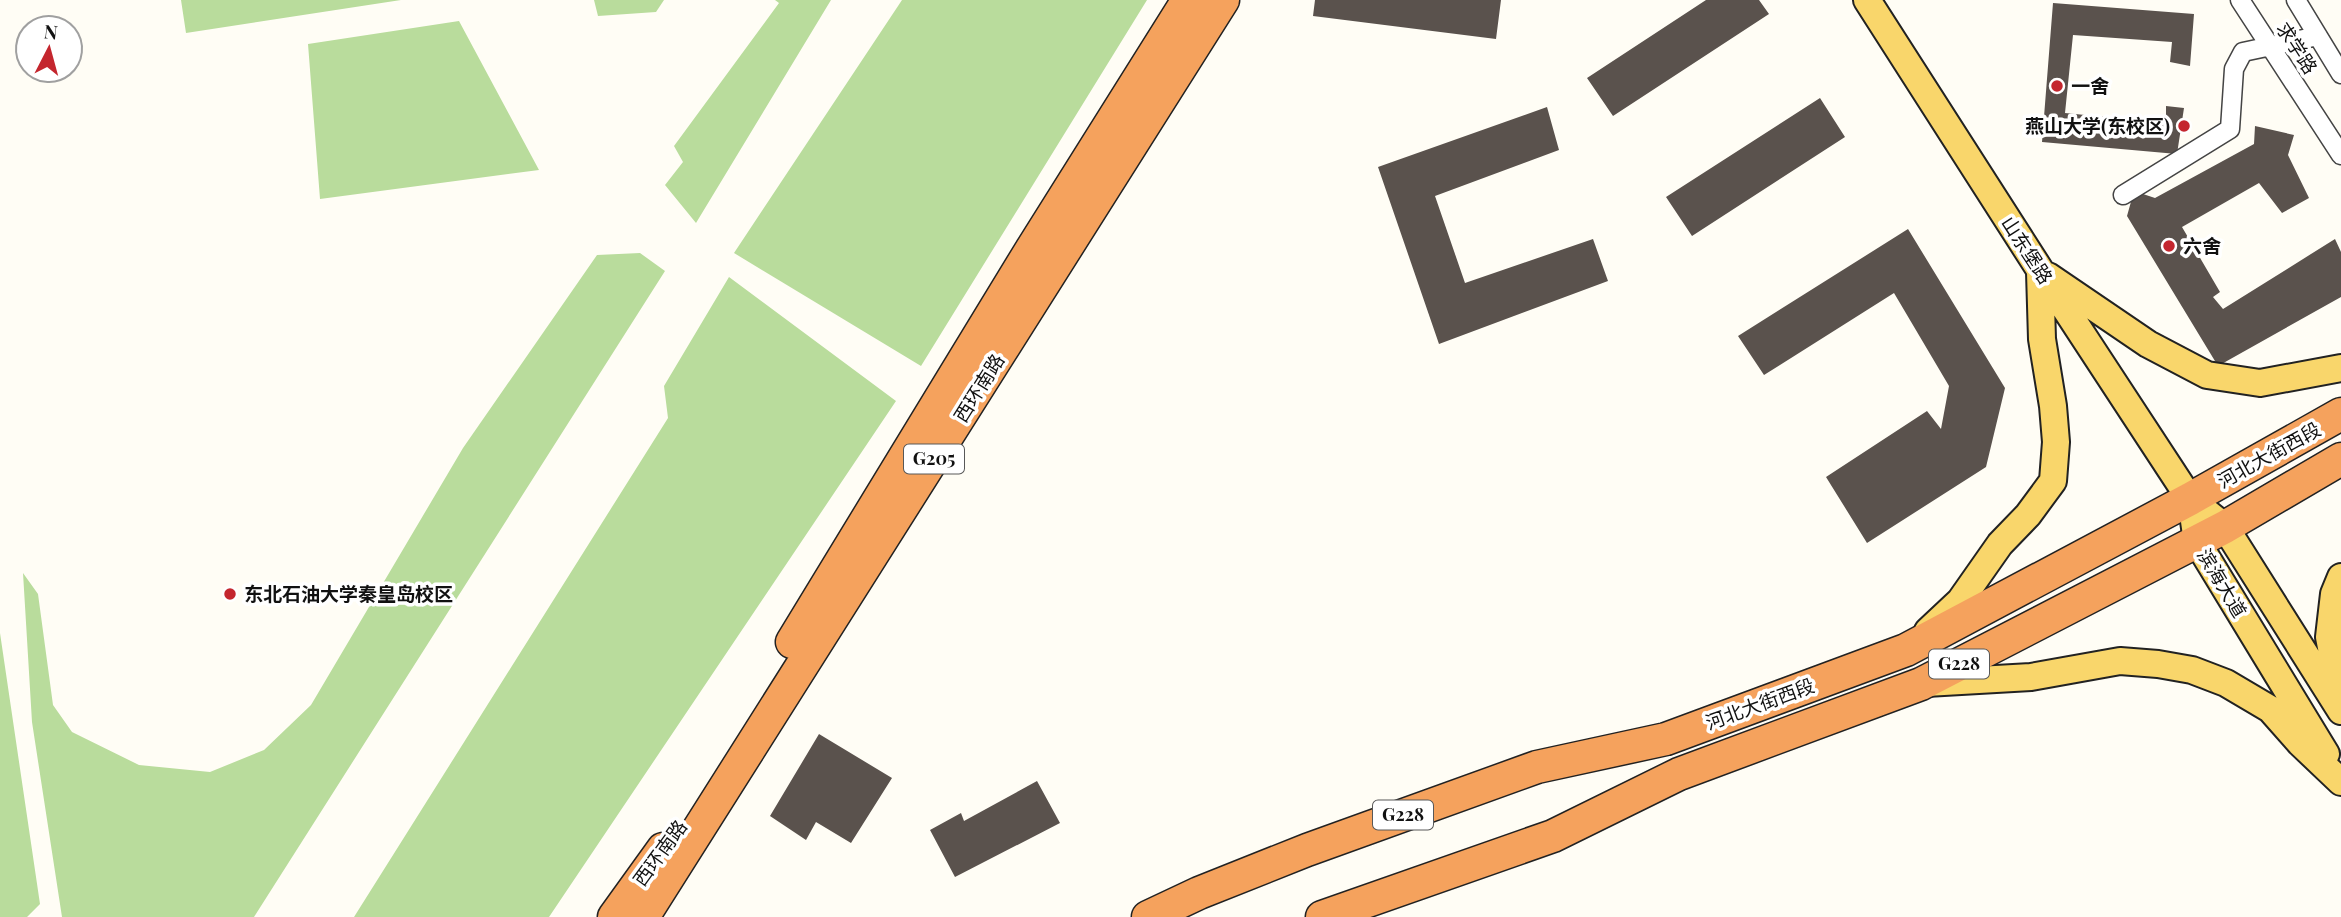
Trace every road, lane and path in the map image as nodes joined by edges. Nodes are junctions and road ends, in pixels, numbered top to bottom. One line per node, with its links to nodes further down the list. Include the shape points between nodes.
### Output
1 (1188, 0): 24 (highway, 西环南路 / G205, via 687,816)
2 (1223, 0): 25 (highway, 西环南路 / G205)
3 (1867, 0): 11 (main road, 山东堡路)
4 (2240, 0): 7 (street, 求学路)
5 (2296, 0): 6 (street)
6 (2318, 36): 7 (street); 8 (street)
7 (2270, 46): 9 (street, 求学路); 10 (street, via 2243,52 2234,69 2230,128)
8 (2341, 74)
9 (2341, 155)
10 (2123, 195)
11 (2039, 270): 12 (main road, via 2148,344 2207,375 2260,383); 15 (main road, 山东堡路); 19 (main road, via 2042,339 2056,442 2053,481 2000,544 1961,601)
12 (2341, 368)
13 (2341, 414): 15 (highway, 河北大街西段 / G228)
14 (2341, 460): 16 (highway, 河北大街西段 / G228)
15 (2190, 499): 16 (main road, 滨海大道); 17 (main road, 滨海大道); 19 (highway, 河北大街西段 / G228)
16 (2225, 527): 17 (highway, 河北大街西段 / G228); 22 (main road, 滨海大道)
17 (2197, 542): 20 (highway, 河北大街西段 / G228); 23 (main road, 滨海大道)
18 (2341, 577): 21 (main road, via 2334,594 2329,637)
19 (1906, 650): 26 (highway, 河北大街西段 / G228, via 1666,739 1537,767 1307,850)
20 (1921, 684): 23 (main road, via 2031,677 2120,661 2192,670 2226,682 2270,709); 27 (highway, 河北大街西段 / G228, via 1679,774 1553,836)
21 (2341, 699)
22 (2341, 711)
23 (2341, 781)
24 (614, 917)
25 (643, 917)
26 (1148, 917)
27 (1322, 917)

